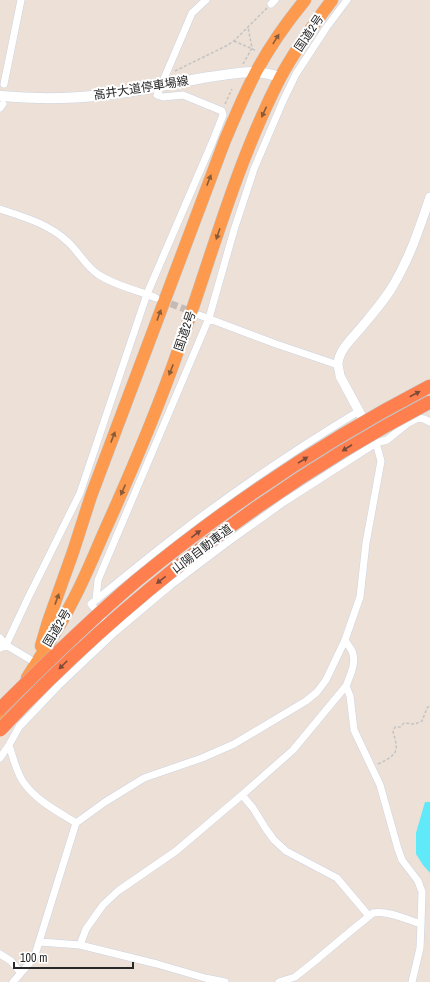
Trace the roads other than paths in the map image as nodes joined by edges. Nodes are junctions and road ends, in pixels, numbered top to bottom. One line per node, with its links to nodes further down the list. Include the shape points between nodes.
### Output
1 (21, 0): 8 (street)
2 (206, 0): 9 (street, via 192,13)
3 (305, 0): 6 (highway, 国道2号, one-way to 3)
4 (332, 0): 7 (highway, 国道2号, via 301,43)
5 (347, 0): 16 (street, via 296,74 277,115 254,168)
6 (256, 72): 7 (main road, 高井大道停車場線); 9 (main road, 高井大道停車場線, via 228,74); 28 (highway, 国道2号, one-way to 6, via 96,482 222,147)
7 (281, 77): 28 (highway, 国道2号, one-way to 28, via 246,154 149,429 90,565 71,604)
8 (4, 84)
9 (161, 86): 10 (main road, 高井大道停車場線, via 103,95 25,98); 13 (street, via 157,95 183,95 222,111 223,115)
10 (1, 103)
11 (430, 197): 17 (street, via 405,264 393,286 344,347)
12 (0, 209): 13 (street, via 58,232 98,275 113,283)
13 (147, 294): 14 (street); 27 (street, via 80,493)
14 (156, 298)
15 (198, 315): 16 (street)
16 (209, 318): 17 (street); 23 (street, via 98,580)
17 (338, 365): 20 (street, via 340,376)
18 (430, 386): 31 (highway, 山陽自動車道, one-way to 18, bridge, via 92,620 204,528 274,478 393,405)
19 (430, 402): 33 (highway, 山陽自動車道, one-way to 33, bridge, via 348,448 283,489 213,539 103,629)
20 (359, 411): 22 (street); 23 (street, via 254,478 181,531)
21 (430, 422): 22 (street, via 418,418 387,440)
22 (376, 443): 24 (street, via 284,502 228,542); 26 (street, via 381,461 366,544 362,588)
23 (96, 600): 24 (street, via 91,604)
24 (115, 632): 29 (street)
25 (0, 638): 27 (street)
26 (345, 640): 30 (street, via 353,653 354,663); 37 (street, via 326,680 306,701 234,744 144,778)
27 (3, 647): 28 (street)
28 (36, 663): 29 (street); 32 (highway, 国道2号)
29 (58, 686): 34 (street, via 20,727)
30 (346, 686): 36 (street, via 293,750); 39 (street, via 350,696 354,730 380,785 402,860 418,881 422,892)
31 (0, 709)
32 (0, 722)
33 (0, 730)
34 (9, 745): 35 (street); 37 (street, via 23,782 43,802)
35 (0, 758)
36 (242, 795): 38 (street, via 274,840 286,851 337,878); 41 (street, via 176,851 118,891 103,905 86,929)
37 (76, 822): 40 (street)
38 (369, 916): 39 (street, via 377,912 391,914); 46 (street, via 295,977)
39 (421, 924): 47 (street, via 420,948)
40 (40, 942): 41 (street); 43 (street, via 34,958)
41 (80, 945): 45 (street)
42 (0, 954): 43 (street, via 11,961)
43 (21, 973): 44 (street)
44 (13, 982)
45 (225, 982)
46 (279, 982)
47 (412, 982)

